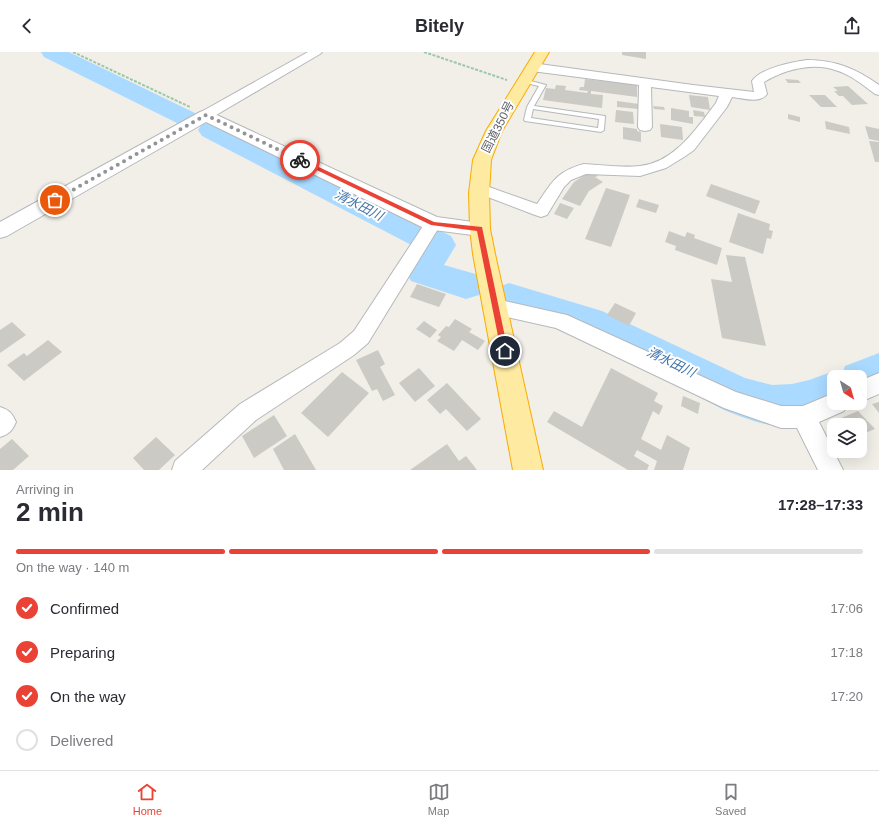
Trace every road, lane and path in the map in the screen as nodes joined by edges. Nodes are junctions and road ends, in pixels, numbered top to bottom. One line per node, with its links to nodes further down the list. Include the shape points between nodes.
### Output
1 (73, 52): 9 (path)
2 (316, 52): 9 (street)
3 (424, 52): 4 (path)
4 (530, 71): 5 (street); 8 (lane, via 542,85); 11 (highway, 国道350号, via 494,131 482,160)
5 (645, 83): 7 (street); 10 (street)
6 (879, 91): 7 (street, via 839,67 807,64 790,67 764,77 758,81 761,94 759,96)
7 (726, 94): 11 (street, via 722,104 689,147 661,165 640,171 584,168 566,176 541,211 488,192)
8 (530, 106): 8 (lane, via 527,120 601,130 603,117)
9 (206, 115): 13 (street); 14 (street)
10 (645, 127)
11 (479, 193): 12 (highway, 国道350号)
12 (480, 229): 14 (street); 15 (highway, 国道350号)
13 (0, 231)
14 (427, 233): 22 (street, via 362,337 248,412)
15 (496, 307): 19 (street, via 560,321 732,400 781,417); 23 (highway, 国道350号)
16 (879, 383): 17 (street)
17 (867, 389)
18 (827, 407): 19 (street)
19 (804, 417): 24 (street)
20 (0, 418): 21 (street, via 4,422)
21 (0, 426)
22 (184, 470)
23 (528, 470)
24 (831, 470)

